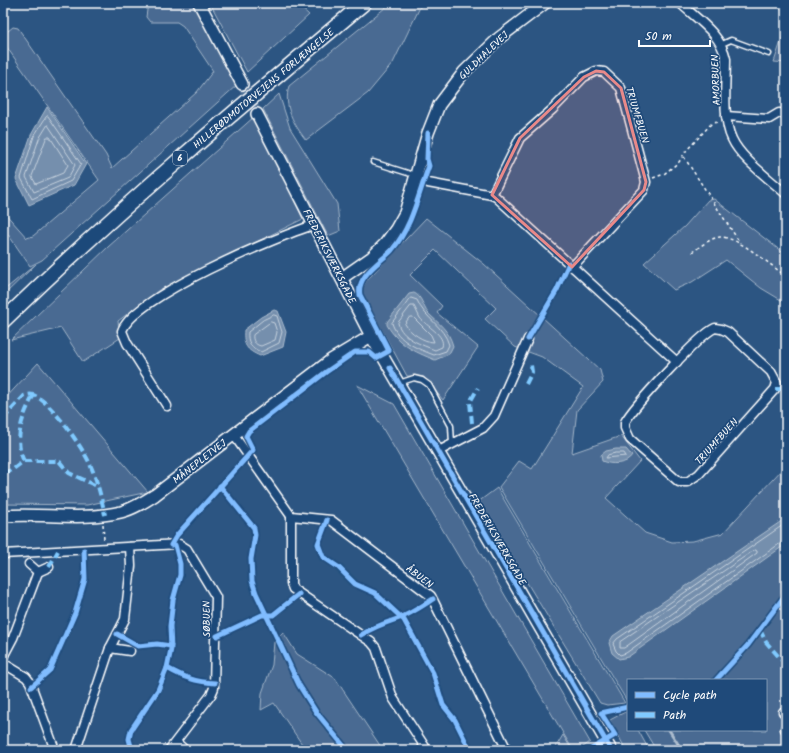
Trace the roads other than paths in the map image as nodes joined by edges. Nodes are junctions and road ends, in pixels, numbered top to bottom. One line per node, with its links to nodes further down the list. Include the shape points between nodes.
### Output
1 (199, 3): 7 (street)
2 (364, 3): 18 (highway, HILLERØDMOTORVEJENS FORLÆNGELSE / 6, via 123,208)
3 (545, 3): 12 (street, GULDHALEVEJ, via 499,38 464,72 439,105 428,133)
4 (680, 3): 5 (street, AMORBUEN)
5 (722, 44): 6 (lane, AMORBUEN, via 731,40); 10 (street, AMORBUEN, via 726,59)
6 (769, 54)
7 (242, 84)
8 (257, 114): 15 (street, FREDERIKSVÆRKSGADE)
9 (786, 114): 10 (street, AMORBUEN, via 769,118)
10 (727, 118): 13 (street, AMORBUEN, via 732,139 738,149)
11 (372, 162): 12 (lane)
12 (417, 176): 14 (street, via 428,182); 17 (street, GULDHALEVEJ, via 405,213 385,244 372,257)
13 (786, 194)
14 (492, 195): 16 (street); 16 (street, TRIUMFBUEN, via 520,138 554,109 584,77 596,71 604,72 621,88 645,180 644,190)
15 (314, 225): 17 (street, FREDERIKSVÆRKSGADE); 23 (street, via 253,248 165,292 128,320 122,331 126,343)
16 (572, 267): 21 (street)
17 (342, 278): 19 (street, FREDERIKSVÆRKSGADE)
18 (3, 321)
19 (371, 336): 22 (street, FREDERIKSVÆRKSGADE); 24 (street, MÅNEPLETVEJ, via 331,360)
20 (528, 339): 25 (street, via 494,416 483,428)
21 (677, 362): 21 (street, TRIUMFBUEN, via 709,331 721,329 728,332 771,372 777,383 772,394 699,474 683,482 671,477 630,439 625,428 628,417)
22 (398, 383): 25 (lane, via 414,378 429,385 451,426); 26 (street, FREDERIKSVÆRKSGADE)
23 (167, 406)
24 (233, 434): 27 (street, MÅNEPLETVEJ, via 155,495 123,511 105,515); 28 (street)
25 (452, 444): 26 (street)
26 (437, 452): 45 (street, FREDERIKSVÆRKSGADE)
27 (3, 516)
28 (290, 516): 43 (street, via 293,589 376,648 393,698); 44 (street, ÅBUEN, via 331,520 431,596)
29 (130, 547): 30 (street, SØBUEN); 34 (street, via 131,566 124,619); 38 (street, SØBUEN, via 179,544 184,546 216,596 214,688)
30 (3, 554)
31 (29, 564): 33 (street)
32 (49, 567): 33 (street)
33 (38, 572): 36 (street, via 13,638)
34 (110, 648): 35 (street); 40 (street)
35 (130, 651)
36 (3, 657)
37 (3, 663): 39 (street, via 30,682)
38 (176, 742): 41 (street, SØBUEN); 42 (street)
39 (55, 750)
40 (76, 750)
41 (169, 750)
42 (185, 750)
43 (427, 750)
44 (507, 750)
45 (610, 750)

